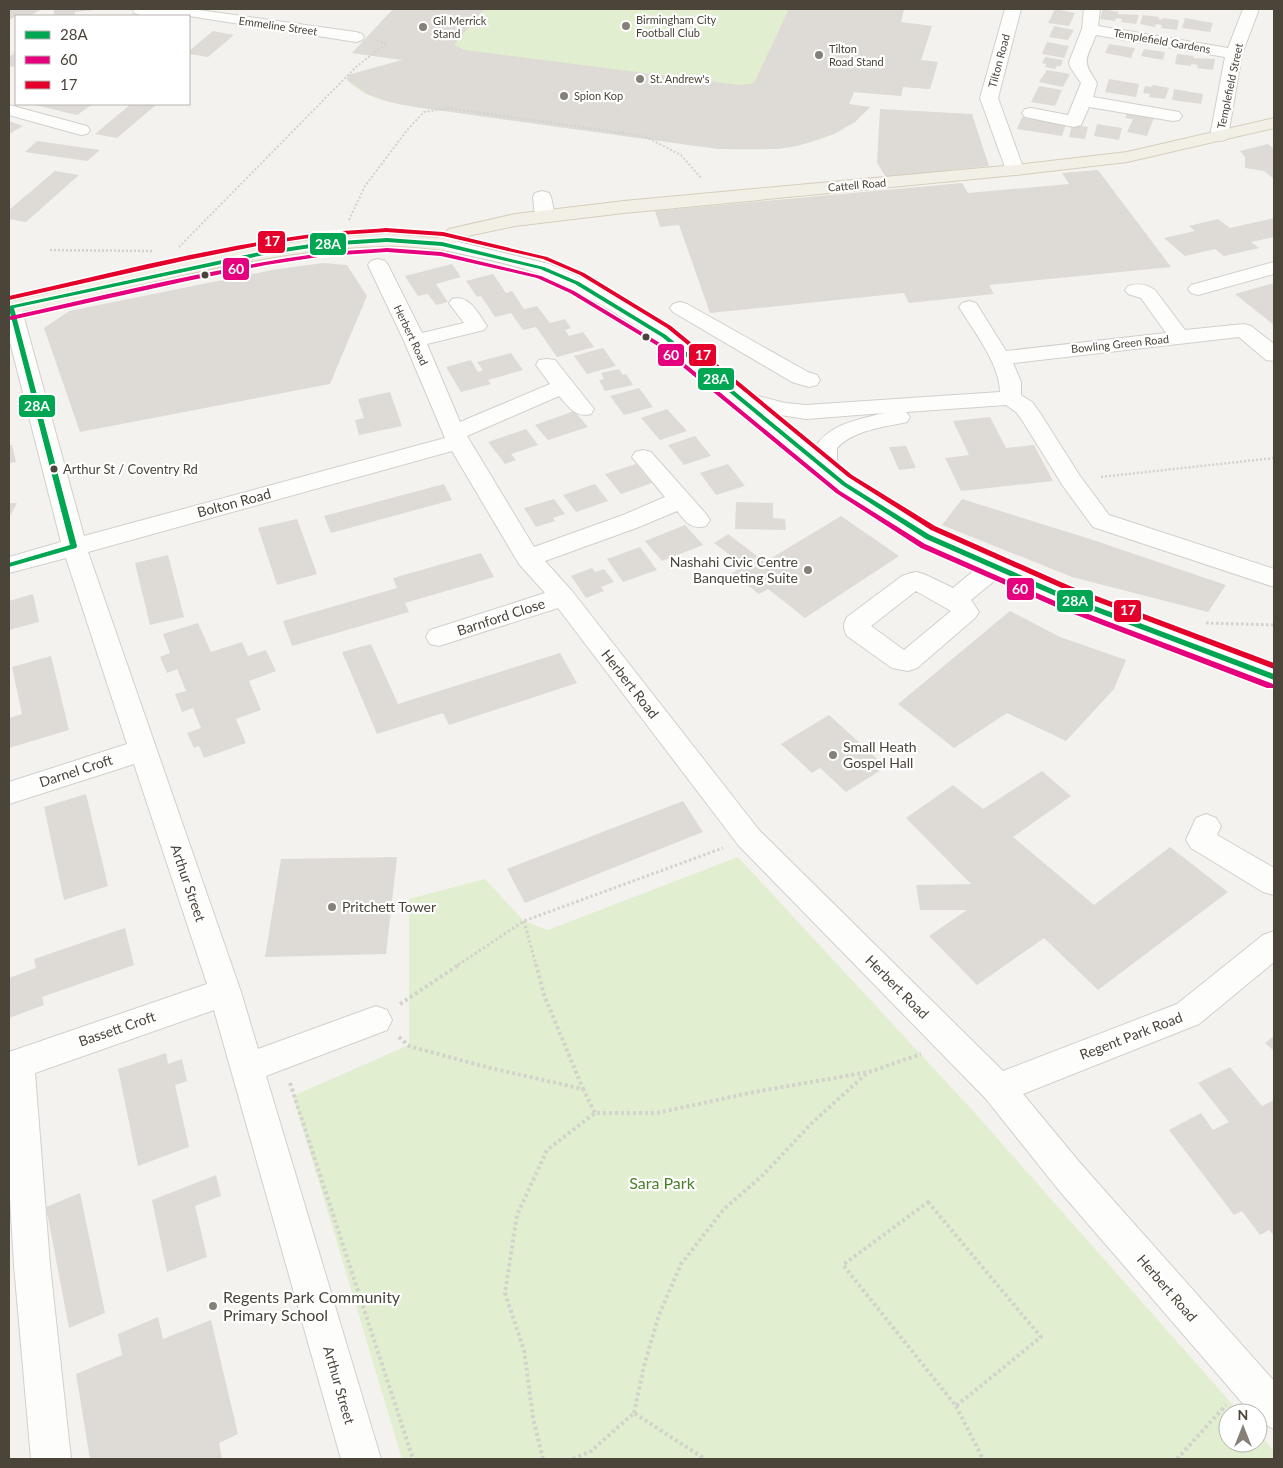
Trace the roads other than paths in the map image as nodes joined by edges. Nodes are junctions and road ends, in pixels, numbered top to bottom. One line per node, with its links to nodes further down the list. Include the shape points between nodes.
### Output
1 (1013, 9): 15 (street, Tilton Road, via 989,98)
2 (1092, 9): 5 (street)
3 (1251, 9): 7 (street, Templefield Street)
4 (139, 12): 6 (street, Emmeline Street, via 168,10)
5 (1090, 29): 7 (street, Templefield Gardens); 8 (street, via 1077,62 1089,82)
6 (356, 37)
7 (1234, 54): 14 (street, Templefield Street)
8 (1083, 101): 10 (street, via 1075,121); 11 (street)
9 (9, 110): 13 (street)
10 (1031, 113)
11 (1173, 116)
12 (1274, 122): 14 (main road, Cattell Road)
13 (81, 130)
14 (1219, 136): 15 (main road, Cattell Road, via 1127,157)
15 (1015, 170): 17 (main road, Cattell Road)
16 (542, 197): 17 (street)
17 (545, 216): 18 (main road, Cattell Road, via 472,228 456,233)
18 (442, 244): 24 (main road, via 387,240 324,244 185,269); 34 (street, via 542,268 577,283 664,336)
19 (378, 265): 28 (street, Herbert Road)
20 (1274, 268): 21 (street)
21 (1198, 289)
22 (1136, 290): 27 (street, via 1148,294)
23 (460, 304): 28 (street, via 477,326)
24 (10, 308): 43 (street, Arthur Street)
25 (680, 308): 32 (street)
26 (970, 308): 30 (street)
27 (1180, 338): 29 (street, Bowling Green Road, via 1244,330); 30 (street, Bowling Green Road)
28 (415, 341): 38 (street, Herbert Road)
29 (1274, 355)
30 (1000, 358): 35 (street, via 1010,377)
31 (547, 365): 33 (street)
32 (809, 380)
33 (562, 386): 37 (street); 38 (street)
34 (741, 398): 36 (street, via 806,412); 40 (street)
35 (1010, 398): 36 (street); 47 (street, via 1024,407 1101,521)
36 (980, 399): 40 (street, via 936,407 838,436 827,445)
37 (583, 408)
38 (457, 437): 43 (street, Bolton Road); 44 (street, Herbert Road)
39 (642, 457): 41 (street)
40 (826, 470): 46 (street, via 928,537)
41 (680, 500): 42 (street); 44 (street)
42 (698, 520)
43 (74, 546): 45 (street, Bolton Road); 52 (street, Arthur Street)
44 (528, 558): 48 (street, Herbert Road)
45 (9, 565)
46 (995, 567): 49 (street); 51 (street)
47 (1274, 578)
48 (563, 597): 50 (street, Barnford Close); 61 (street, Herbert Road, via 749,838)
49 (954, 600)
50 (439, 637)
51 (1274, 678)
52 (142, 750): 53 (street, Darnel Croft); 57 (street, Arthur Street)
53 (9, 793)
54 (1206, 826): 55 (street, via 1201,840)
55 (1274, 883)
56 (1274, 944): 61 (street, Regent Park Road, via 1188,1014)
57 (225, 992): 59 (street, Bassett Croft); 60 (street, Arthur Street)
58 (376, 1020): 60 (street)
59 (13, 1066): 63 (street)
60 (248, 1068): 64 (street, Arthur Street)
61 (998, 1088): 62 (street, Herbert Road, via 1069,1176)
62 (1274, 1410)
63 (51, 1459)
64 (361, 1459)

